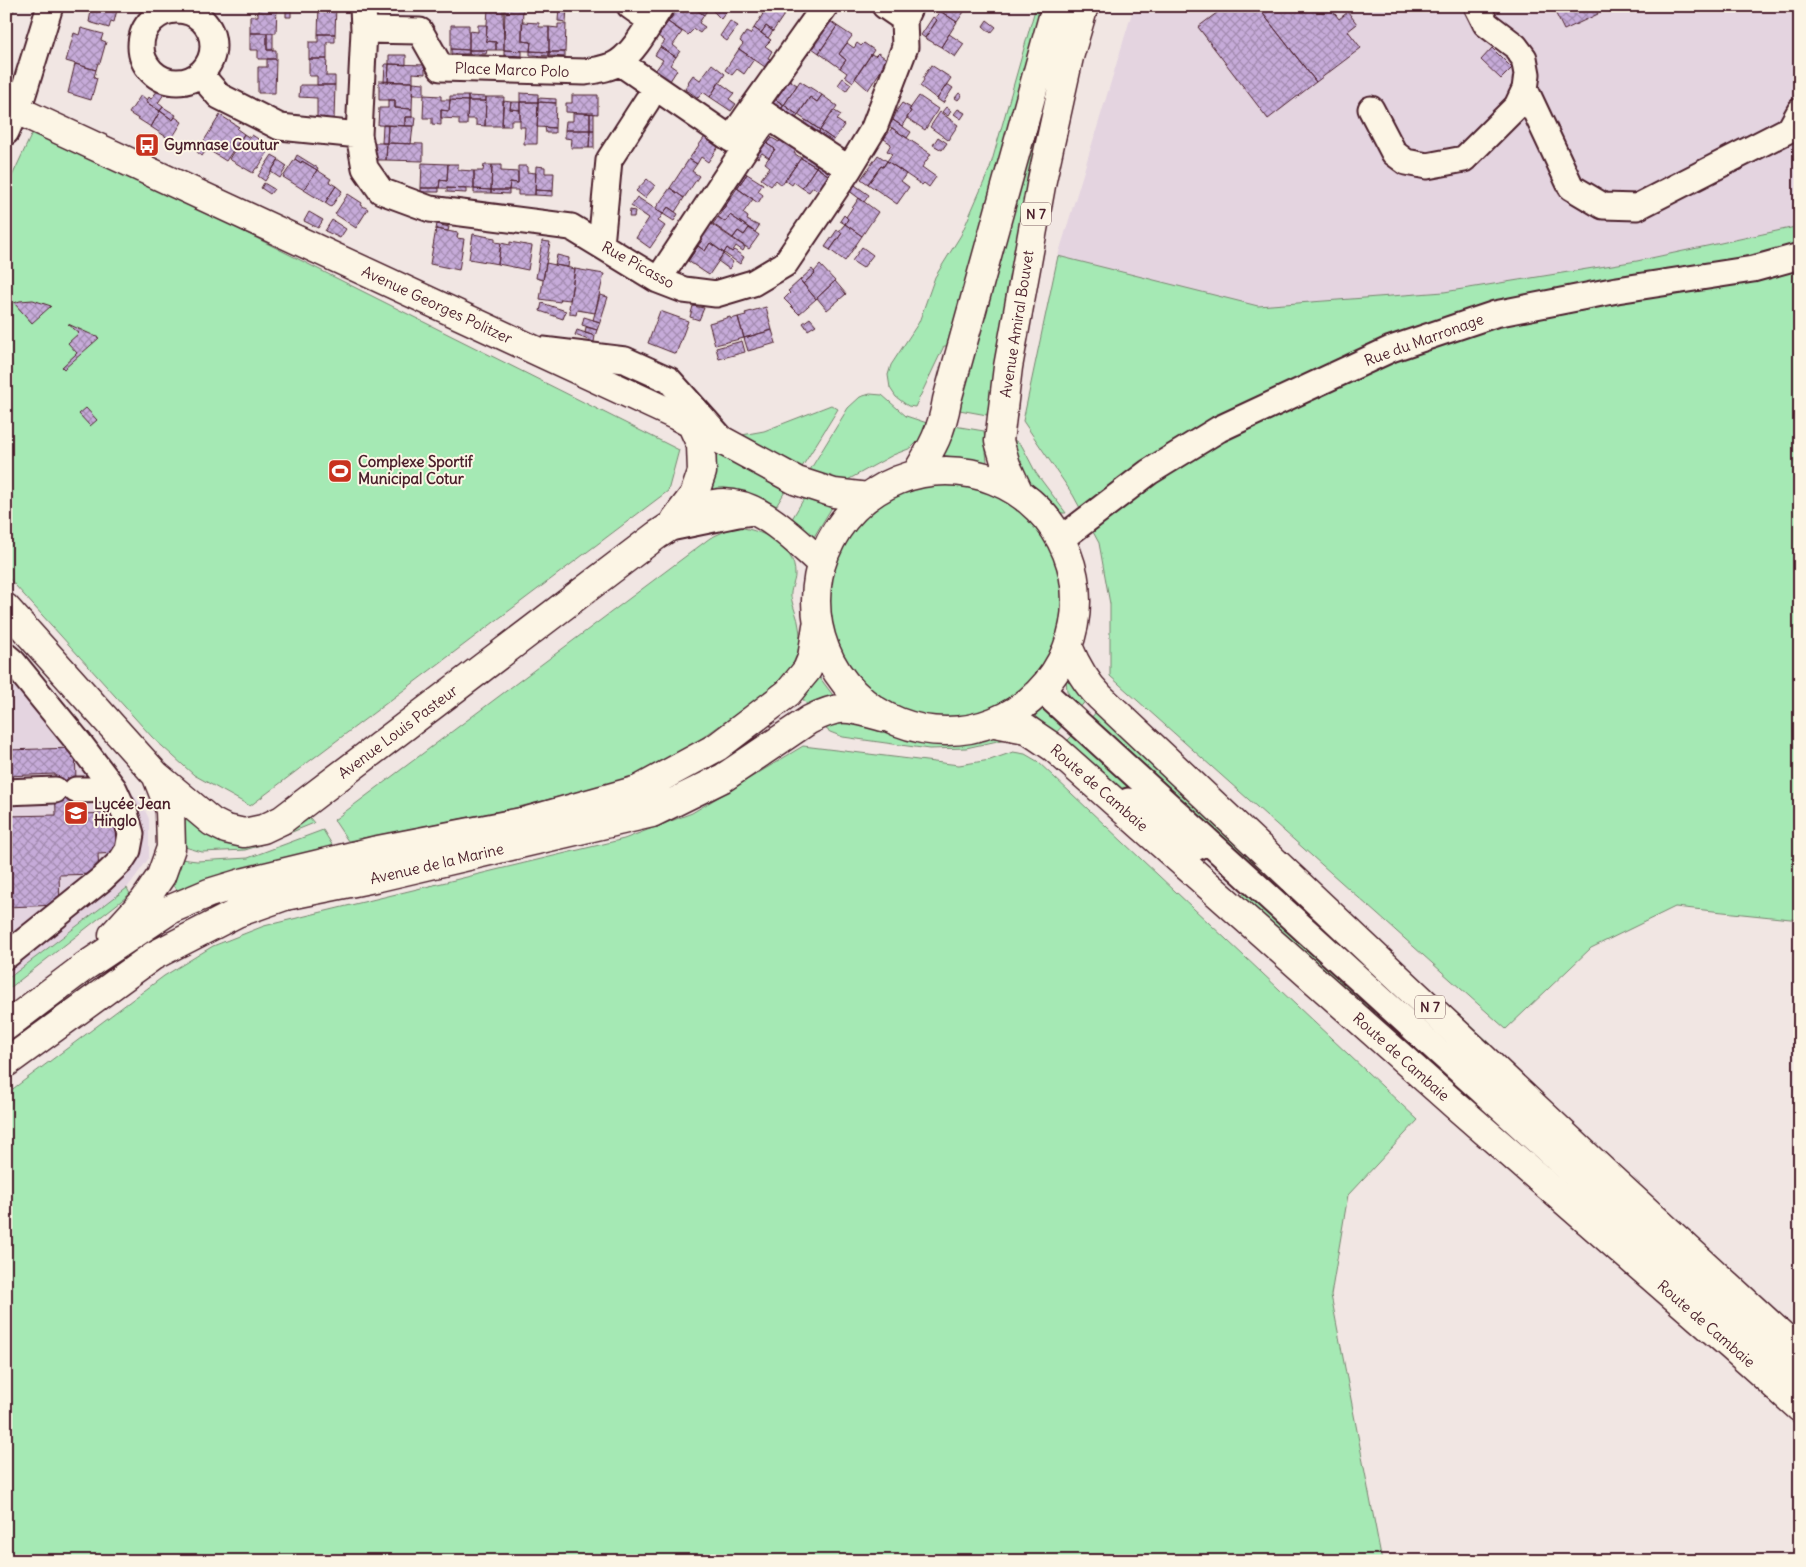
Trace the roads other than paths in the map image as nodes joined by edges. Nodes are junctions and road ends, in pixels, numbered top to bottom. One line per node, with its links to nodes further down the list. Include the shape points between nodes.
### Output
1 (50, 6): 18 (street, via 23,94)
2 (630, 6): 9 (street)
3 (825, 6): 16 (street)
4 (1056, 6): 28 (main road, N 7, via 936,443)
5 (1084, 6): 29 (main road, Avenue Amiral Bouvet / N 7, via 1069,57 1042,180 1008,367 999,441)
6 (1477, 6): 13 (street, via 1486,24 1515,46 1524,58)
7 (900, 10): 21 (street, Rue Picasso, via 905,47 874,128)
8 (150, 12): 12 (street, via 186,11 205,23 211,32 212,55); 12 (street, via 141,41 146,65 165,81 189,81)
9 (656, 14): 11 (street)
10 (364, 18): 11 (street, Place Marco Polo, via 420,31 441,68 585,72); 19 (street, Rue Picasso)
11 (619, 62): 20 (street)
12 (200, 74): 19 (street, via 219,96 280,127)
13 (1525, 89): 15 (street, via 1517,106 1464,159 1427,166 1406,162 1394,152); 17 (street, via 1571,188 1603,206 1637,207 1790,129)
14 (648, 101): 22 (street, via 610,160)
15 (1371, 109)
16 (761, 111): 20 (street); 21 (street)
17 (1800, 111)
18 (10, 116): 25 (main road, Avenue Georges Politzer)
19 (359, 134): 22 (street, Rue Picasso, via 365,168 382,191 430,209 571,227)
20 (738, 143): 24 (street)
21 (849, 169): 24 (street, Rue Picasso, via 785,264 753,283 716,294 684,290)
22 (601, 245): 24 (street, Rue Picasso)
23 (1800, 256): 32 (street, Rue du Marronage, via 1753,269 1617,290 1496,314 1391,349 1220,429 1149,472)
24 (658, 280)
25 (530, 348): 26 (main road, Avenue Georges Politzer); 27 (street, via 625,360 669,380)
26 (691, 423): 27 (main road, Avenue Georges Politzer); 31 (main road, via 701,445 702,472 694,495)
27 (726, 442): 30 (main road, Avenue Georges Politzer, via 797,481 834,493)
28 (916, 474): 29 (main road, via 938,471 980,475); 30 (main road, via 891,483)
29 (1019, 493): 32 (main road, via 1043,514)
30 (868, 497): 33 (main road, via 837,530)
31 (668, 529): 33 (main road, Avenue Louis Pasteur, via 695,511 727,503 757,512 784,529); 42 (main road, Avenue Louis Pasteur, via 282,820 263,829 244,832 226,829 212,822)
32 (1061, 540): 36 (main road, via 1073,574 1076,610)
33 (821, 563): 35 (main road, via 815,595)
34 (6, 608): 42 (main road, Avenue Louis Pasteur)
35 (817, 626): 39 (main road, via 829,663 852,694); 47 (main road, Avenue de la Marine, via 810,664 788,693 717,747 638,790 527,821 373,851 209,893 171,909)
36 (1068, 646): 38 (main road); 50 (main road, Route de Cambaie / N 7, via 1090,687 1604,1172)
37 (6, 656): 43 (street)
38 (1042, 690): 40 (main road, via 1020,709); 45 (street)
39 (883, 717): 40 (main road, via 919,730 957,732); 49 (main road, Avenue de la Marine, via 845,707 824,712 723,778 652,813 285,896 237,913 153,956)
40 (994, 723): 41 (main road, Route de Cambaie, via 1026,729)
41 (1054, 748): 45 (street, via 1166,828); 50 (main road, Route de Cambaie, via 1448,1099)
42 (156, 775): 47 (main road, via 170,810 170,848 161,876 144,902)
43 (114, 789): 44 (street); 46 (street, via 130,834 128,850 121,861)
44 (6, 792)
45 (1246, 877): 50 (street)
46 (6, 956)
47 (84, 967): 48 (main road, Avenue de la Marine)
48 (6, 1026)
49 (6, 1063)
50 (1746, 1332): 51 (main road, Route de Cambaie); 52 (street); 53 (main road, Route de Cambaie)
51 (1800, 1352)
52 (1800, 1381)
53 (1800, 1408)

